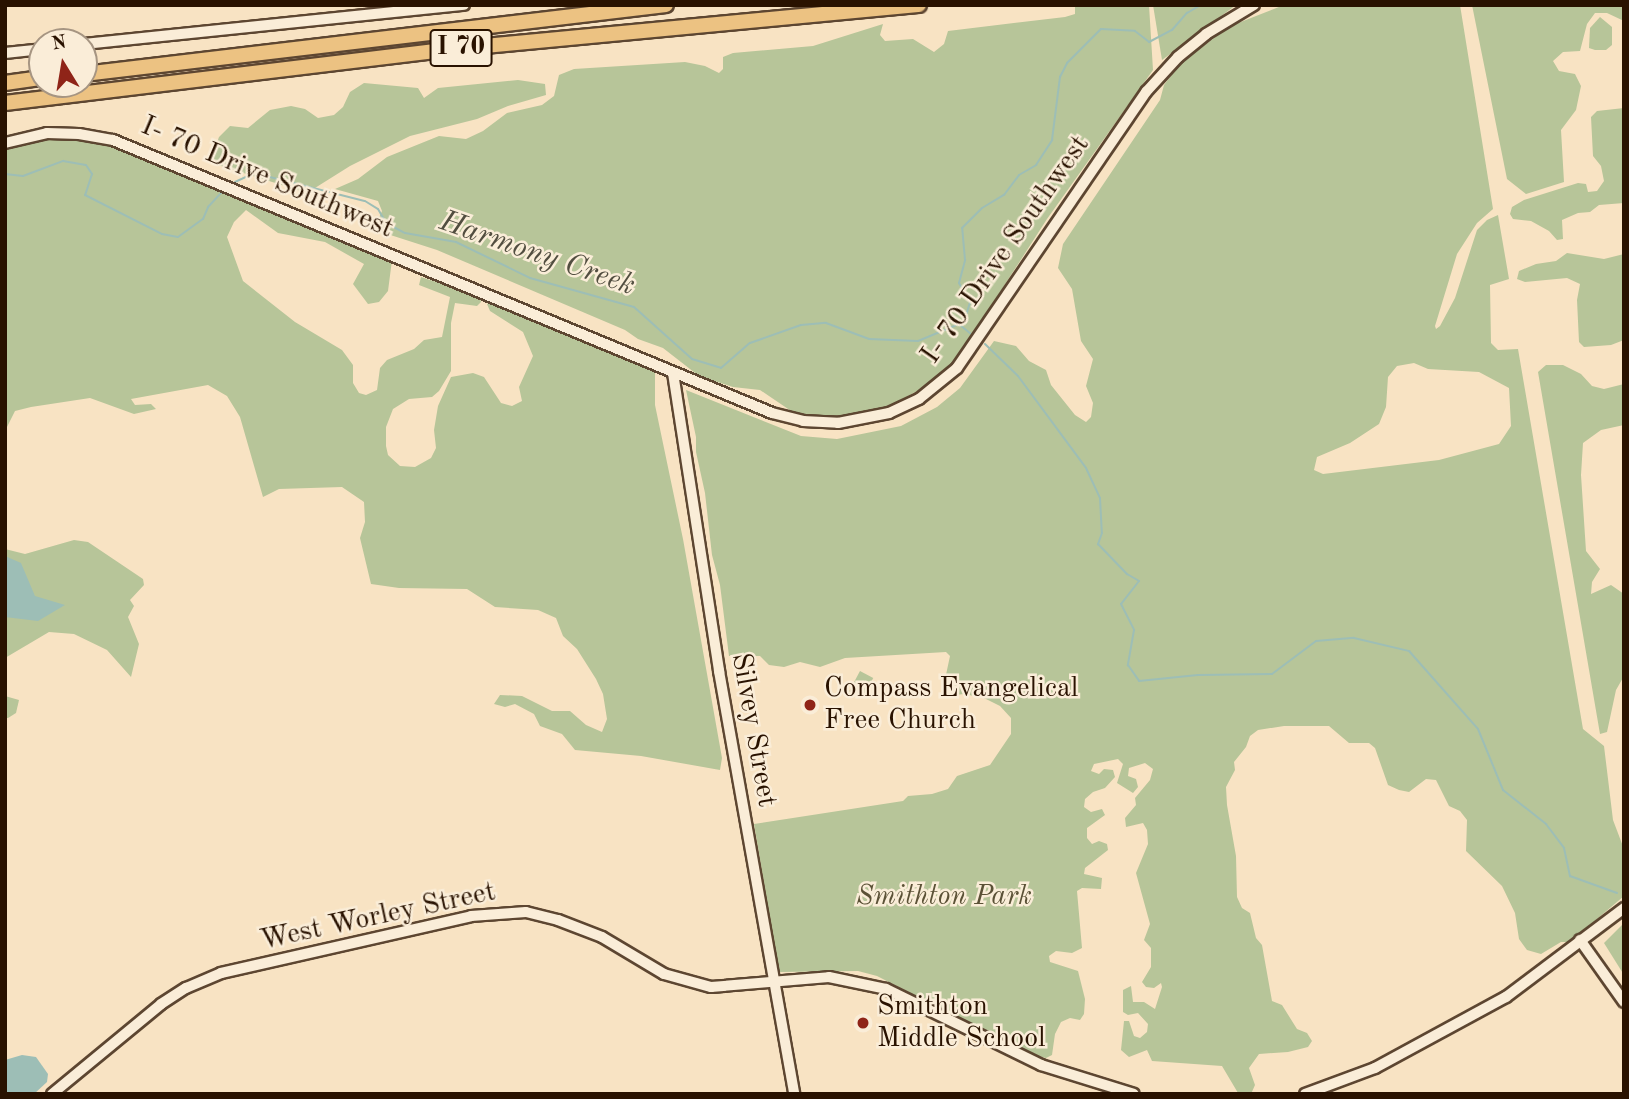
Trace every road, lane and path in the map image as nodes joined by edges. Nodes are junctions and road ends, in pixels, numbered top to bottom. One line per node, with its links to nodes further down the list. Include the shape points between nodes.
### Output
1 (464, 5): 5 (street)
2 (666, 5): 8 (highway, I 70)
3 (919, 5): 11 (highway, I 70, via 452,49)
4 (1254, 5): 13 (street, I- 70 Drive Southwest, via 1206,34 1146,92 957,368 919,399 868,419 803,421)
5 (98, 43)
6 (28, 51): 7 (street)
7 (5, 53)
8 (98, 72)
9 (28, 80): 10 (highway)
10 (5, 83)
11 (5, 103)
12 (5, 143): 13 (street, I- 70 Drive Southwest, via 47,133 113,140)
13 (673, 373): 16 (street, Silvey Street)
14 (1624, 908): 15 (street)
15 (1580, 940): 17 (street); 21 (street, via 1506,997 1427,1042 1375,1068)
16 (774, 983): 18 (street, West Worley Street, via 719,987 686,981 664,974 602,937 558,920 526,912 491,912 264,963 198,983 161,1004); 19 (street, Silvey Street); 20 (street, West Worley Street, via 830,977 886,989 1031,1061)
17 (1624, 1002)
18 (52, 1094)
19 (794, 1094)
20 (1134, 1094)
21 (1305, 1094)

